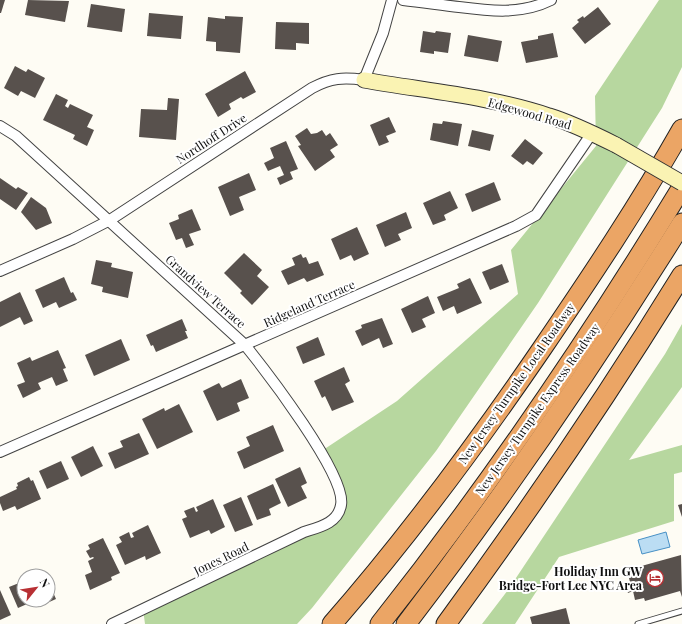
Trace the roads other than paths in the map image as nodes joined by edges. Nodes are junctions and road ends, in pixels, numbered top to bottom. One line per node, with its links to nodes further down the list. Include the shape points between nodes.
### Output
1 (392, 0): 4 (street, via 383,33)
2 (403, 0): 3 (street, via 506,12 526,9)
3 (551, 0)
4 (364, 80): 7 (street, Edgewood Road, via 507,104 548,115); 9 (street, Nordhoff Drive, via 338,79 312,88)
5 (0, 126): 9 (street, Grandview Terrace, via 16,136)
6 (682, 129): 18 (highway, New Jersey Turnpike Local Roadway, via 614,242 510,394 424,512)
7 (592, 133): 8 (street, Edgewood Road, bridge, via 616,144); 13 (street, Ridgeland Terrace, via 536,215)
8 (682, 185): 19 (highway, New Jersey Turnpike Express Roadway, via 621,286 538,410)
9 (110, 220): 11 (street, Nordhoff Drive); 13 (street, Grandview Terrace)
10 (682, 223): 20 (highway, New Jersey Turnpike Express Roadway, via 551,425)
11 (0, 271)
12 (682, 275): 21 (highway, via 579,436)
13 (246, 345): 14 (street, Ridgeland Terrace); 15 (street, Grandview Terrace, via 303,423 328,466 342,496)
14 (0, 452)
15 (338, 514): 17 (street, Jones Road, via 331,522 304,532)
16 (682, 611): 22 (lane)
17 (112, 624)
18 (332, 624)
19 (380, 624)
20 (406, 624)
21 (446, 624)
22 (638, 624)

